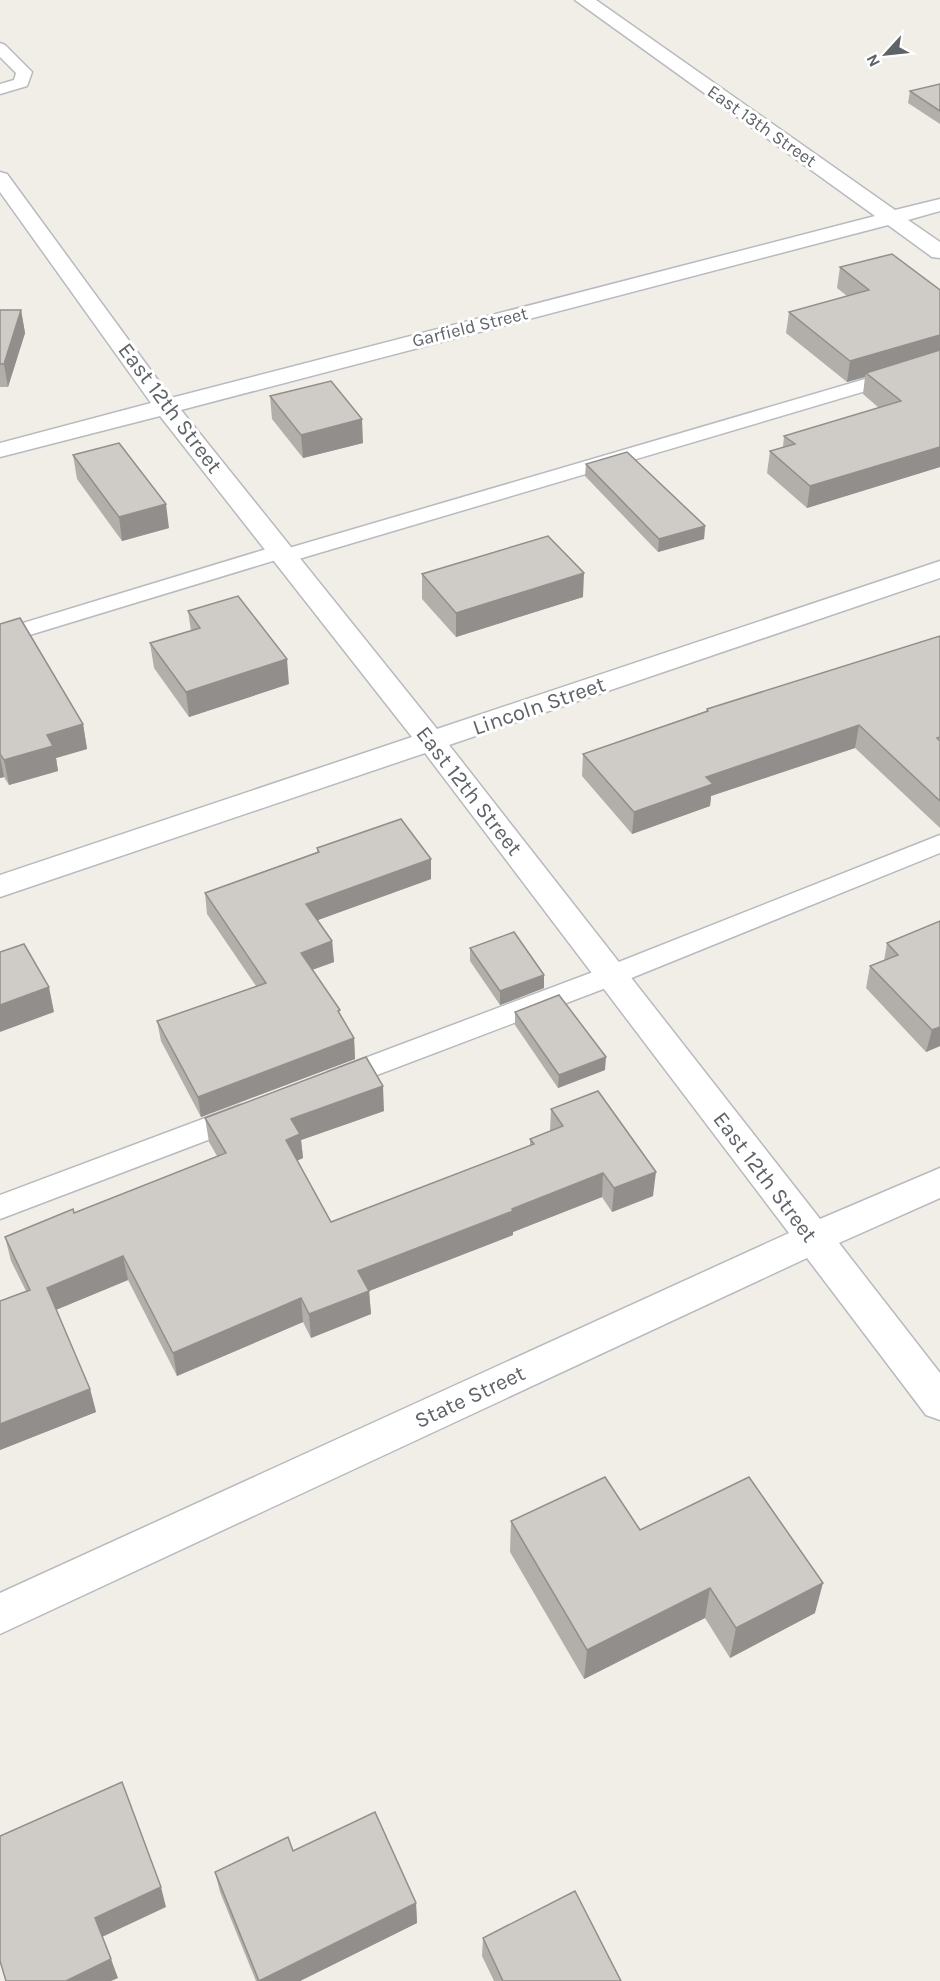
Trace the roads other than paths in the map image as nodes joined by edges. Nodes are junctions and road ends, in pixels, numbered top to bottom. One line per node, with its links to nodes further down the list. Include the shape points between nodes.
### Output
1 (584, 0): 6 (street, East 13th Street)
2 (0, 48): 3 (lane, via 24,72 21,83)
3 (0, 89)
4 (0, 178): 9 (street, East 12th Street)
5 (940, 206): 6 (street, Garfield Street)
6 (892, 218): 7 (street, East 13th Street); 9 (street, Garfield Street)
7 (940, 252)
8 (940, 363): 11 (lane)
9 (165, 406): 10 (street, Garfield Street); 11 (street, East 12th Street)
10 (0, 450)
11 (283, 554): 13 (lane); 14 (street, East 12th Street)
12 (940, 569): 14 (street, Lincoln Street)
13 (0, 637)
14 (432, 742): 16 (street, Lincoln Street); 17 (street, East 12th Street)
15 (940, 843): 17 (lane)
16 (0, 886)
17 (610, 976): 18 (lane); 22 (street, East 12th Street)
18 (311, 1089)
19 (266, 1106): 21 (lane)
20 (940, 1182): 22 (street, State Street)
21 (0, 1207)
22 (812, 1239): 23 (street, East 12th Street); 24 (street, State Street)
23 (940, 1403)
24 (0, 1614)

